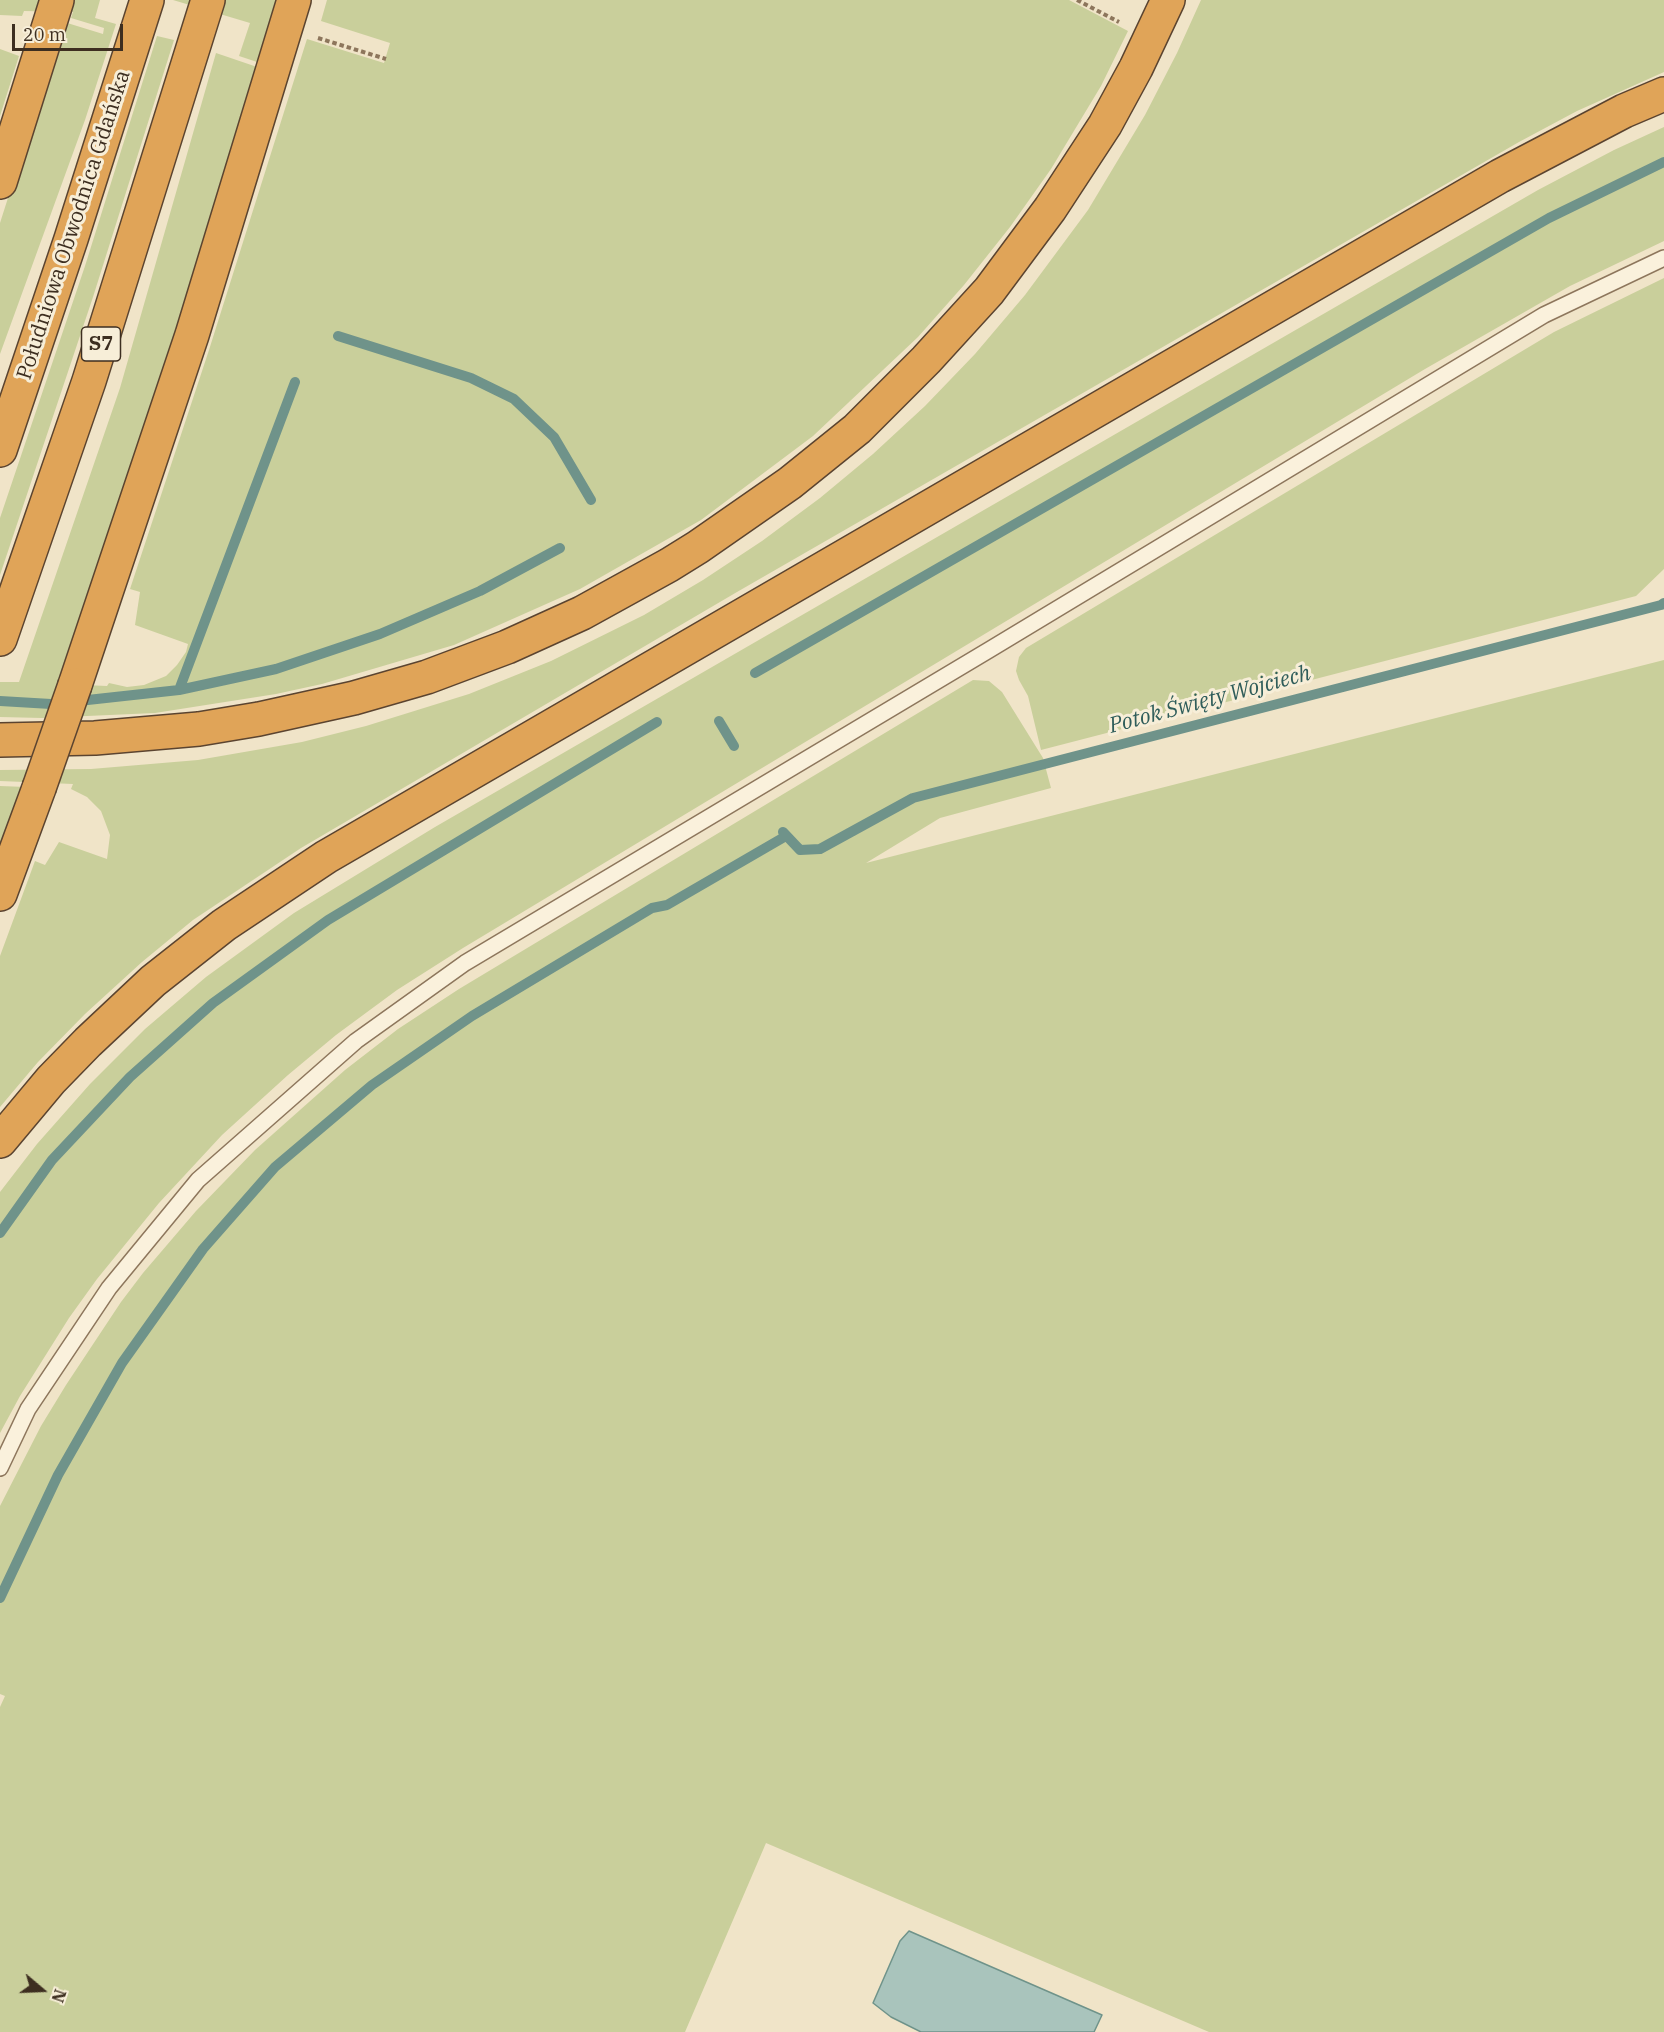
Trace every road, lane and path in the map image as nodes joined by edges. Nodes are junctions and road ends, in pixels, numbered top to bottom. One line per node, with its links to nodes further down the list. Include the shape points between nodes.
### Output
1 (208, 0): 14 (highway, S7, via 89,381)
2 (1077, 0): 7 (path)
3 (1168, 0): 15 (highway, via 1105,126 1050,210 989,291 857,429 790,483 698,547 582,613 507,647 354,698 199,729 95,738)
4 (56, 6): 11 (highway)
5 (292, 8): 16 (highway, bridge, via 192,335 75,685)
6 (142, 15): 13 (highway, Południowa Obwodnica Gdańska)
7 (1120, 23)
8 (316, 37): 9 (path)
9 (386, 59)
10 (1664, 94): 17 (highway, via 1500,176 317,863 224,925 153,981 73,1057)
11 (0, 182)
12 (1664, 258): 18 (lane, via 1534,321 465,963 356,1041 198,1180 109,1288 28,1409)
13 (0, 450)
14 (0, 639)
15 (0, 740)
16 (0, 894)
17 (0, 1141)
18 (0, 1468)

